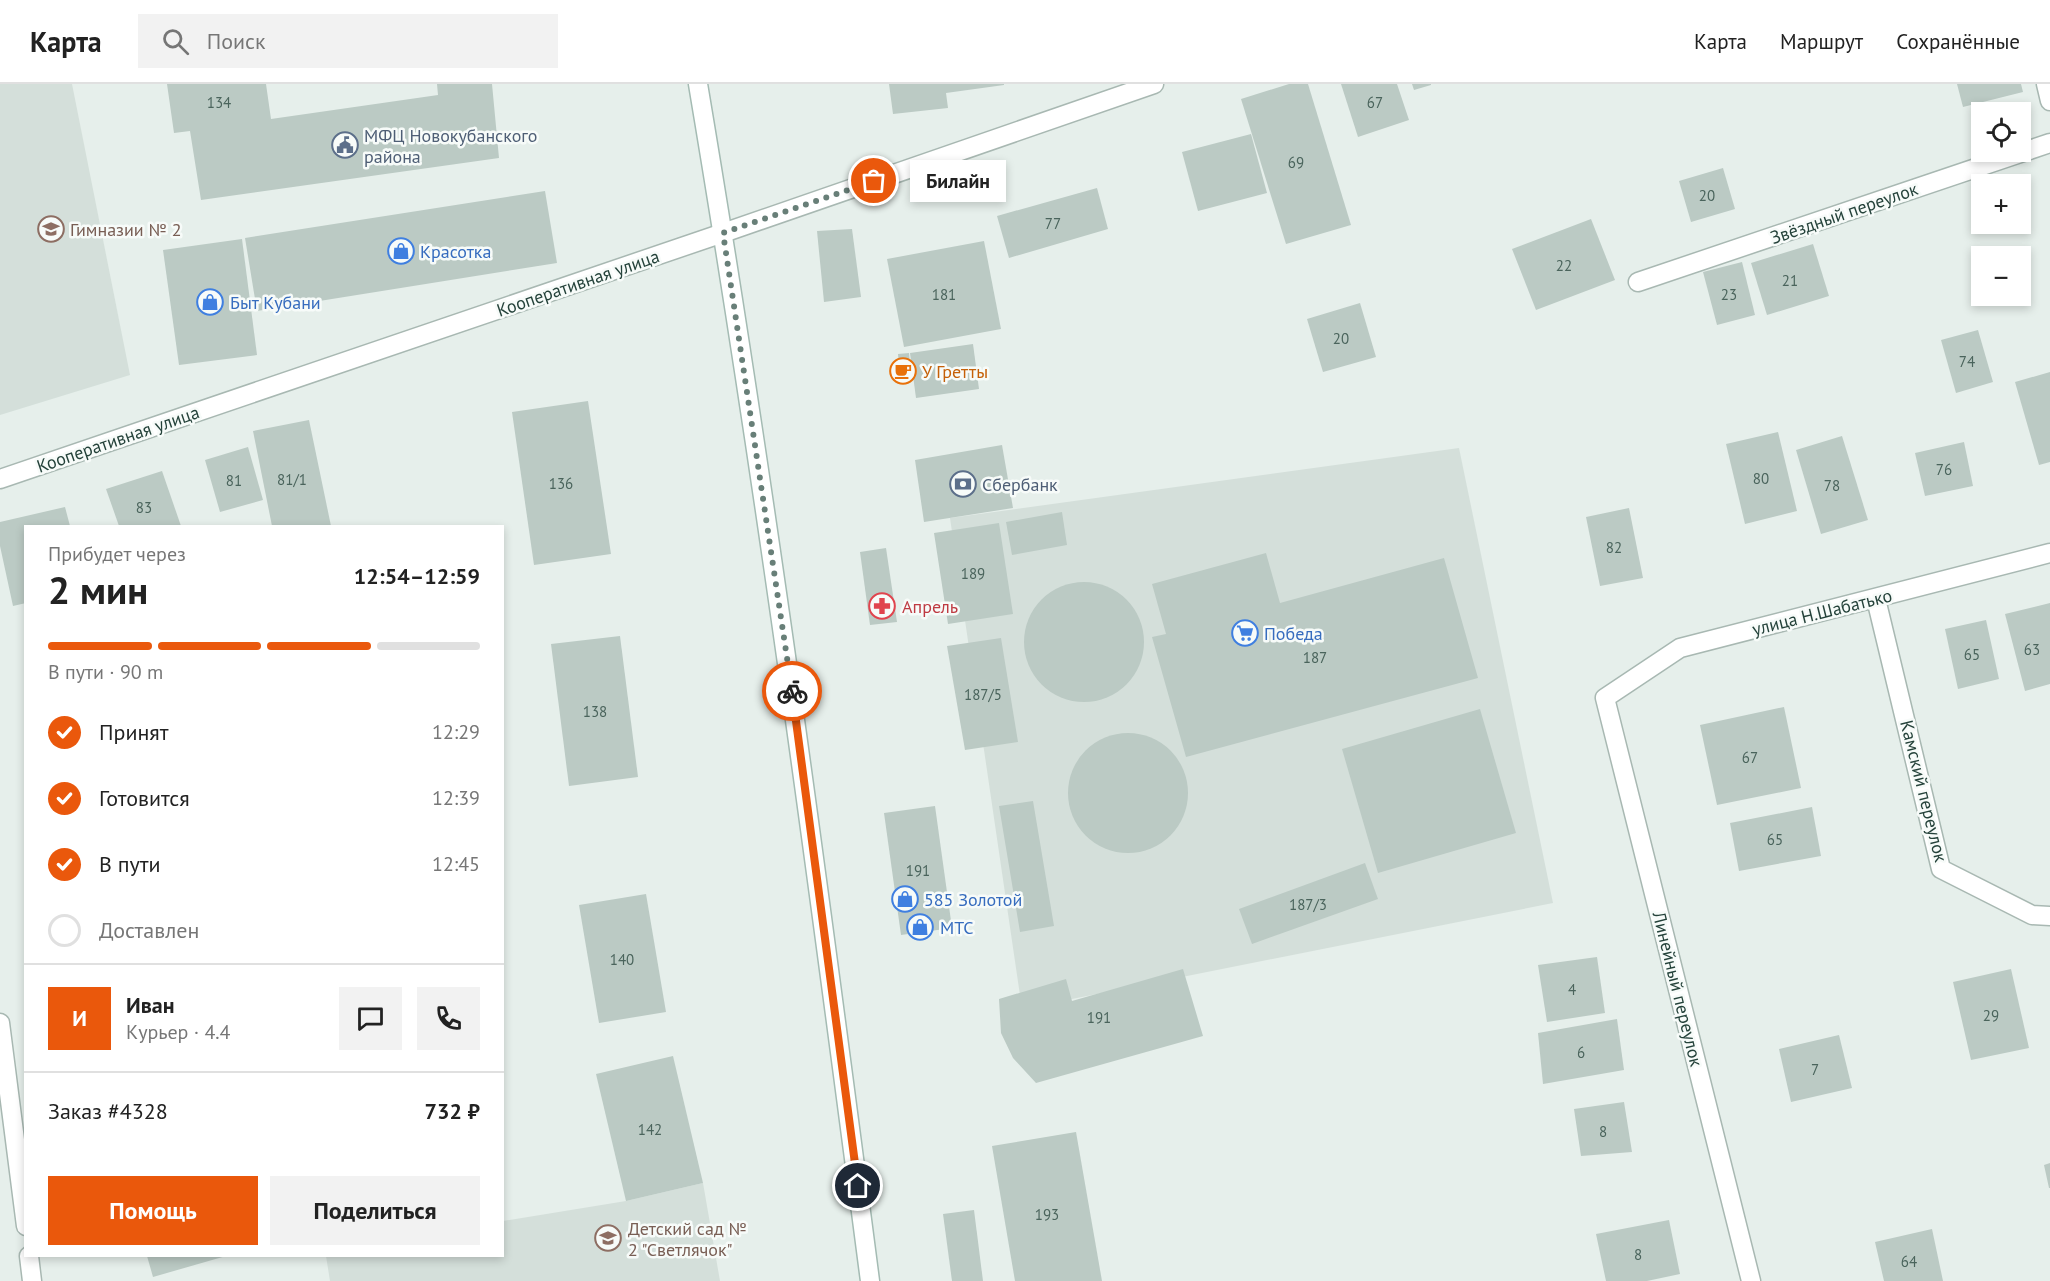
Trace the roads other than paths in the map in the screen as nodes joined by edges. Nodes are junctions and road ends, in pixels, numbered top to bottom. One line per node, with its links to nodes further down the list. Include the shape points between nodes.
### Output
1 (698, 84): 6 (street)
2 (1154, 84): 6 (street, Кооперативная улица)
3 (2046, 84): 4 (street)
4 (2050, 101)
5 (2050, 143): 7 (street, Звёздный переулок)
6 (723, 233): 8 (street, Кооперативная улица); 17 (street, via 803,760)
7 (1638, 282)
8 (0, 479)
9 (2050, 553): 10 (street, улица Н.Шабатько)
10 (1876, 599): 11 (street, улица Н.Шабатько, via 1680,648); 12 (street, Камский переулок, via 1941,869 2032,915)
11 (1605, 698): 18 (street, Линейный переулок)
12 (2050, 916)
13 (0, 1023): 14 (street)
14 (24, 1210)
15 (29, 1257): 16 (street)
16 (32, 1281)
17 (870, 1281)
18 (1751, 1281)

